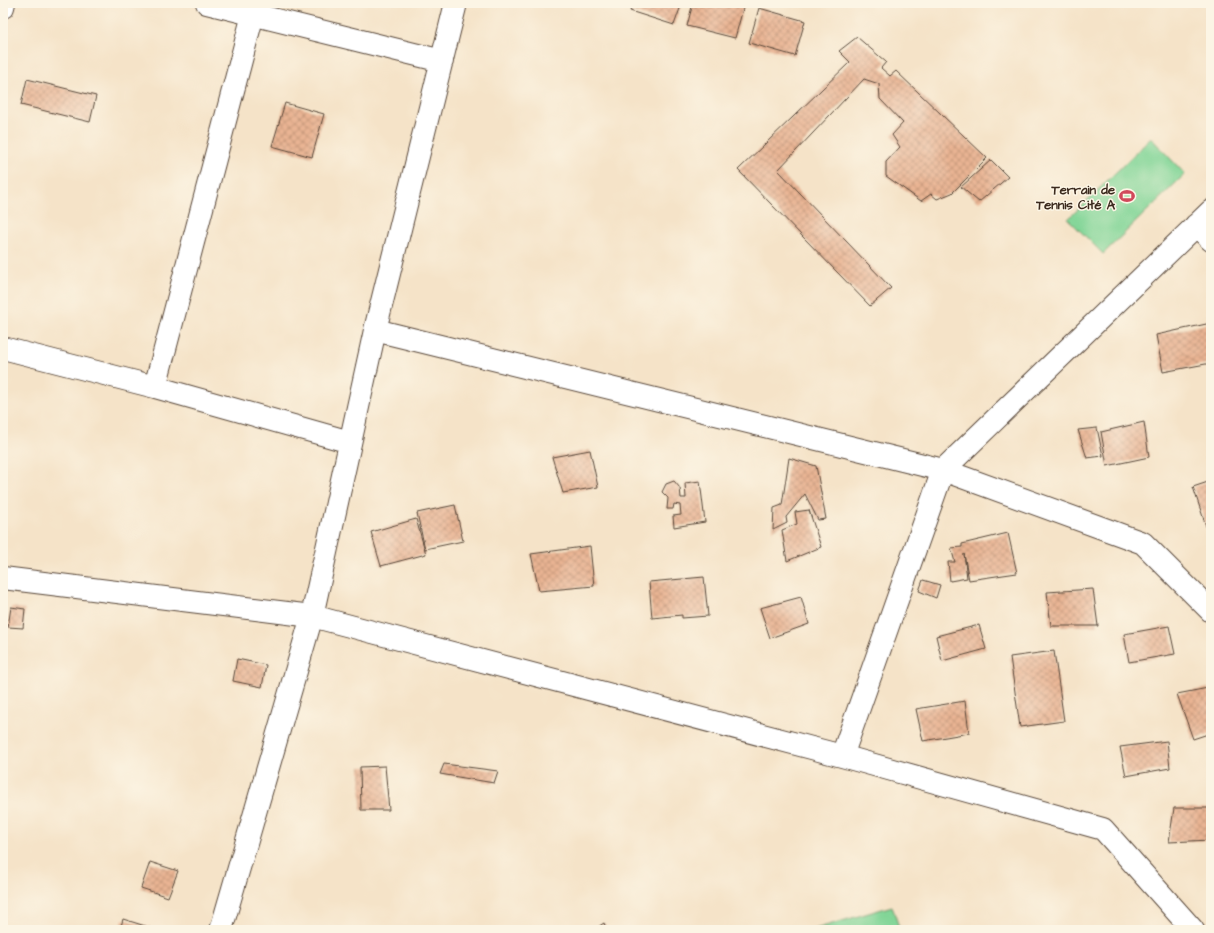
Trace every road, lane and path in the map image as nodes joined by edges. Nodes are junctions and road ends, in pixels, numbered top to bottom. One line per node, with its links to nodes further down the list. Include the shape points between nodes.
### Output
1 (4, 3): 4 (street)
2 (207, 3): 5 (street)
3 (456, 3): 6 (street)
4 (3, 7)
5 (254, 9): 6 (street); 10 (street)
6 (442, 60): 8 (street)
7 (1206, 226): 12 (street)
8 (375, 330): 11 (street); 12 (street)
9 (3, 348): 10 (street)
10 (155, 387): 11 (street)
11 (350, 442): 15 (street)
12 (943, 470): 14 (street, via 1143,543); 16 (street)
13 (3, 578): 15 (street)
14 (1211, 611)
15 (312, 616): 16 (street); 17 (street)
16 (842, 756): 18 (street, via 1103,829)
17 (221, 930)
18 (1193, 930)

